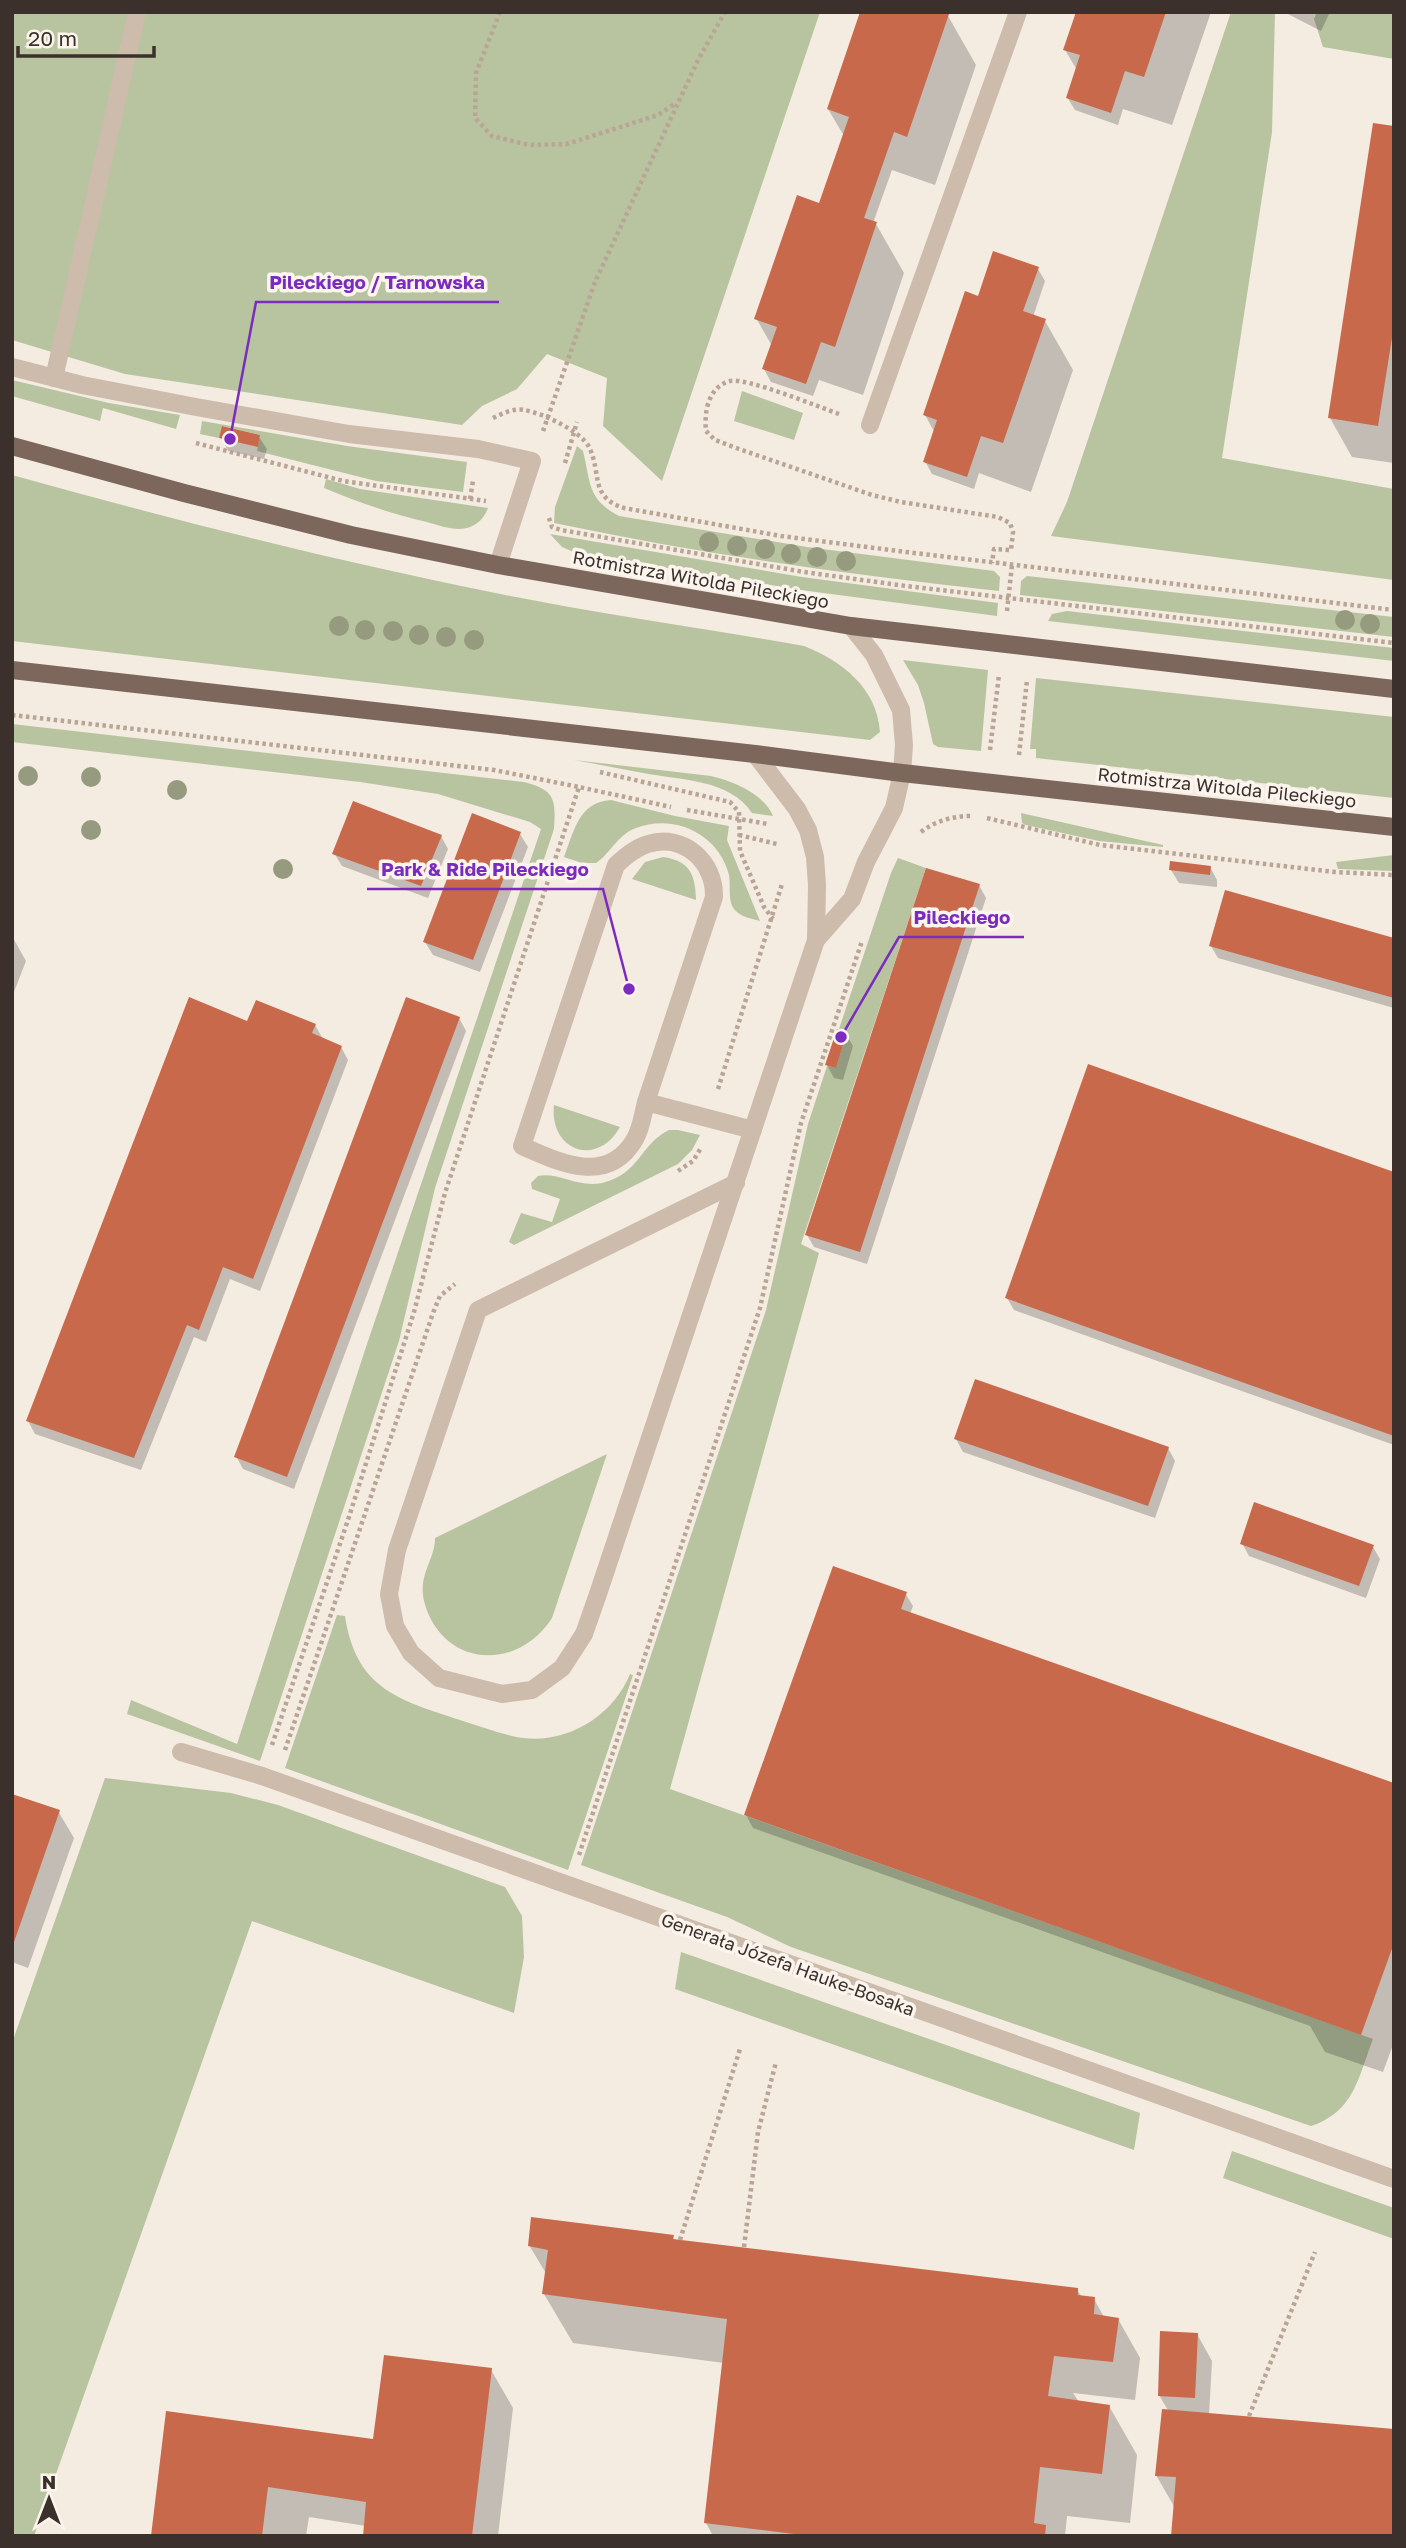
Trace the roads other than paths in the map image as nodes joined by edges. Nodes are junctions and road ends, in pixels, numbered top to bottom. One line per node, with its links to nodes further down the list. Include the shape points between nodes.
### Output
1 (137, 12): 4 (street)
2 (1018, 12): 5 (street)
3 (12, 366): 4 (street)
4 (54, 378): 7 (street, via 348,434 478,449 532,461)
5 (870, 425)
6 (12, 446): 7 (main road, Rotmistrza Witolda Pileckiego, via 338,532)
7 (498, 565): 8 (main road, Rotmistrza Witolda Pileckiego)
8 (851, 626): 10 (main road, Rotmistrza Witolda Pileckiego); 12 (street, via 874,655 901,710)
9 (12, 670): 11 (main road, Rotmistrza Witolda Pileckiego)
10 (1394, 689)
11 (755, 754): 12 (main road, Rotmistrza Witolda Pileckiego); 14 (street, via 808,830 815,857)
12 (902, 773): 13 (main road, Rotmistrza Witolda Pileckiego); 14 (street, via 894,808 852,899)
13 (1394, 827)
14 (817, 940): 16 (street)
15 (646, 1102): 15 (street, via 636,1138 624,1154 598,1168 584,1168 522,1146 616,865 651,843 676,843 696,851 708,867 715,883 714,897); 16 (street)
16 (753, 1130): 17 (street)
17 (736, 1183): 17 (street, via 584,1634 562,1668 532,1690 502,1694 439,1678 411,1653 396,1626 389,1594 397,1550 478,1310)
18 (181, 1752): 19 (street, Generała Józefa Hauke-Bosaka, via 262,1776)
19 (1394, 2179)

